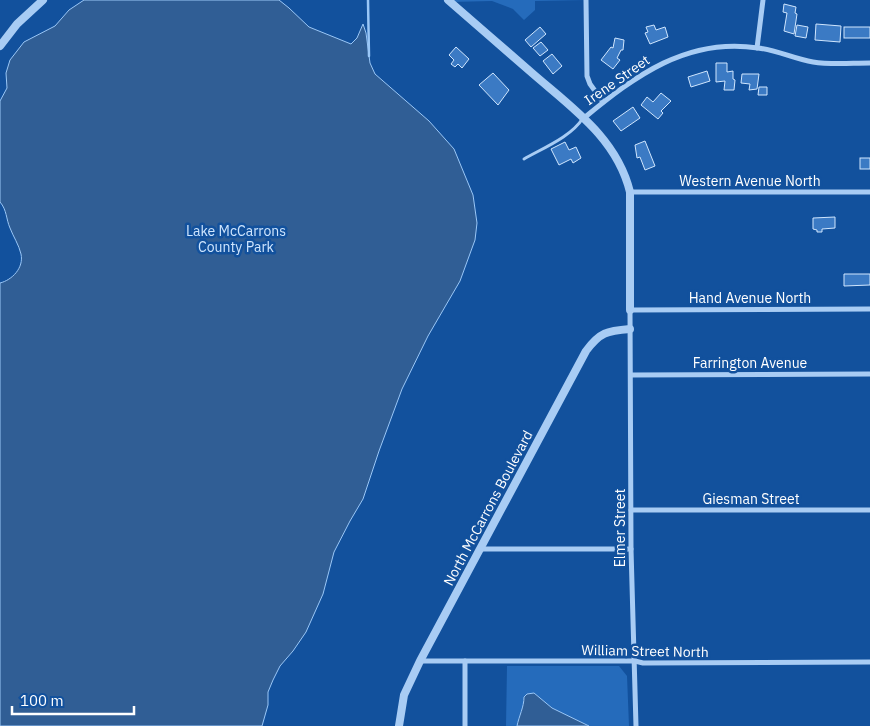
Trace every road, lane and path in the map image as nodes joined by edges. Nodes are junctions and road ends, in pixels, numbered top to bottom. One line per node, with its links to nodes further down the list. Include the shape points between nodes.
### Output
1 (44, 0): 5 (street, via 17,24)
2 (448, 0): 9 (street)
3 (586, 0): 8 (street, via 587,76)
4 (763, 0): 6 (street)
5 (0, 46)
6 (758, 48): 7 (street, Irene Street, via 813,62); 8 (street, Irene Street, via 726,46 672,58 639,76)
7 (870, 63)
8 (603, 102): 9 (street, Irene Street)
9 (584, 118): 10 (lane, via 560,139); 11 (street, via 615,155)
10 (524, 159)
11 (630, 192): 12 (street, Western Avenue North); 14 (street)
12 (870, 192)
13 (870, 308): 14 (street, Hand Avenue North)
14 (630, 310): 15 (street, Elmer Street)
15 (630, 329): 17 (street, Elmer Street); 20 (street, North McCarrons Boulevard, via 599,335 586,351)
16 (870, 374): 17 (street, Farrington Avenue)
17 (631, 375): 18 (street, Elmer Street)
18 (631, 510): 19 (street, Giesman Street); 21 (street, Elmer Street)
19 (870, 510)
20 (480, 549): 21 (street); 22 (street, North McCarrons Boulevard)
21 (631, 549): 23 (street, Elmer Street)
22 (420, 660): 24 (street, William Street North); 26 (street, North McCarrons Boulevard, via 404,695)
23 (635, 661): 24 (street, William Street North); 25 (street, William Street North, via 643,664); 28 (street, Elmer Street)
24 (465, 662): 27 (street)
25 (870, 662)
26 (399, 726)
27 (465, 726)
28 (636, 726)

